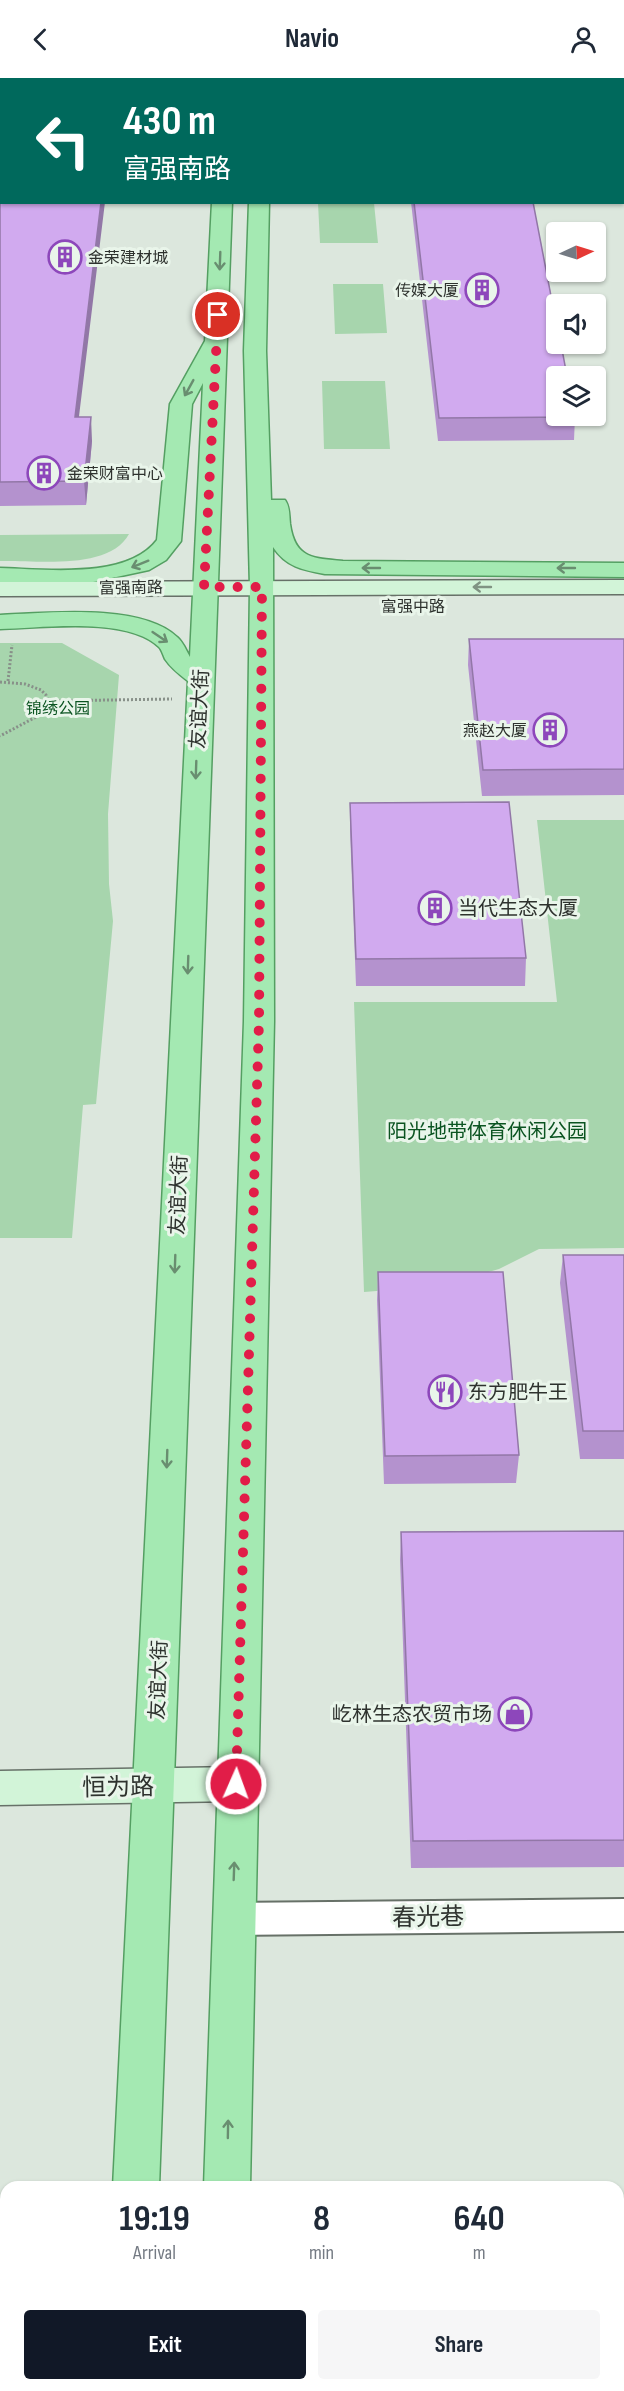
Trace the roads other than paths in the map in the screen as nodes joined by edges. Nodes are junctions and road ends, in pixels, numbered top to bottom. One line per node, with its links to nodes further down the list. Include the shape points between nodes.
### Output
1 (222, 204): 3 (main road, 友谊大街, one-way to 3)
2 (259, 204): 4 (main road)
3 (218, 337): 6 (main road, one-way to 6, via 181,404 166,549 150,560 113,573); 9 (main road, 友谊大街)
4 (255, 351): 5 (main road, one-way to 4, via 343,568 299,561 285,549 278,535 272,390); 10 (main road)
5 (624, 570)
6 (0, 575)
7 (624, 587): 10 (main road, 富强中路, one-way to 10)
8 (0, 589): 9 (main road, 富强南路)
9 (203, 597): 10 (main road, 富强中路); 12 (main road, 富强南路); 14 (main road, 友谊大街)
10 (262, 597): 11 (main road, 富强中路); 15 (main road, via 259,1021)
11 (624, 605)
12 (0, 607)
13 (0, 622): 14 (main road, one-way to 14, via 113,622 143,627 174,648)
14 (200, 688): 16 (main road, 友谊大街, one-way to 16)
15 (236, 1784): 16 (main road, 恒为路); 19 (main road, one-way to 15)
16 (154, 1787): 17 (main road, 恒为路); 20 (main road, 友谊大街)
17 (0, 1788)
18 (624, 1915): 19 (street, 春光巷)
19 (232, 1919): 21 (main road, one-way to 19)
20 (136, 2181)
21 (227, 2181)

